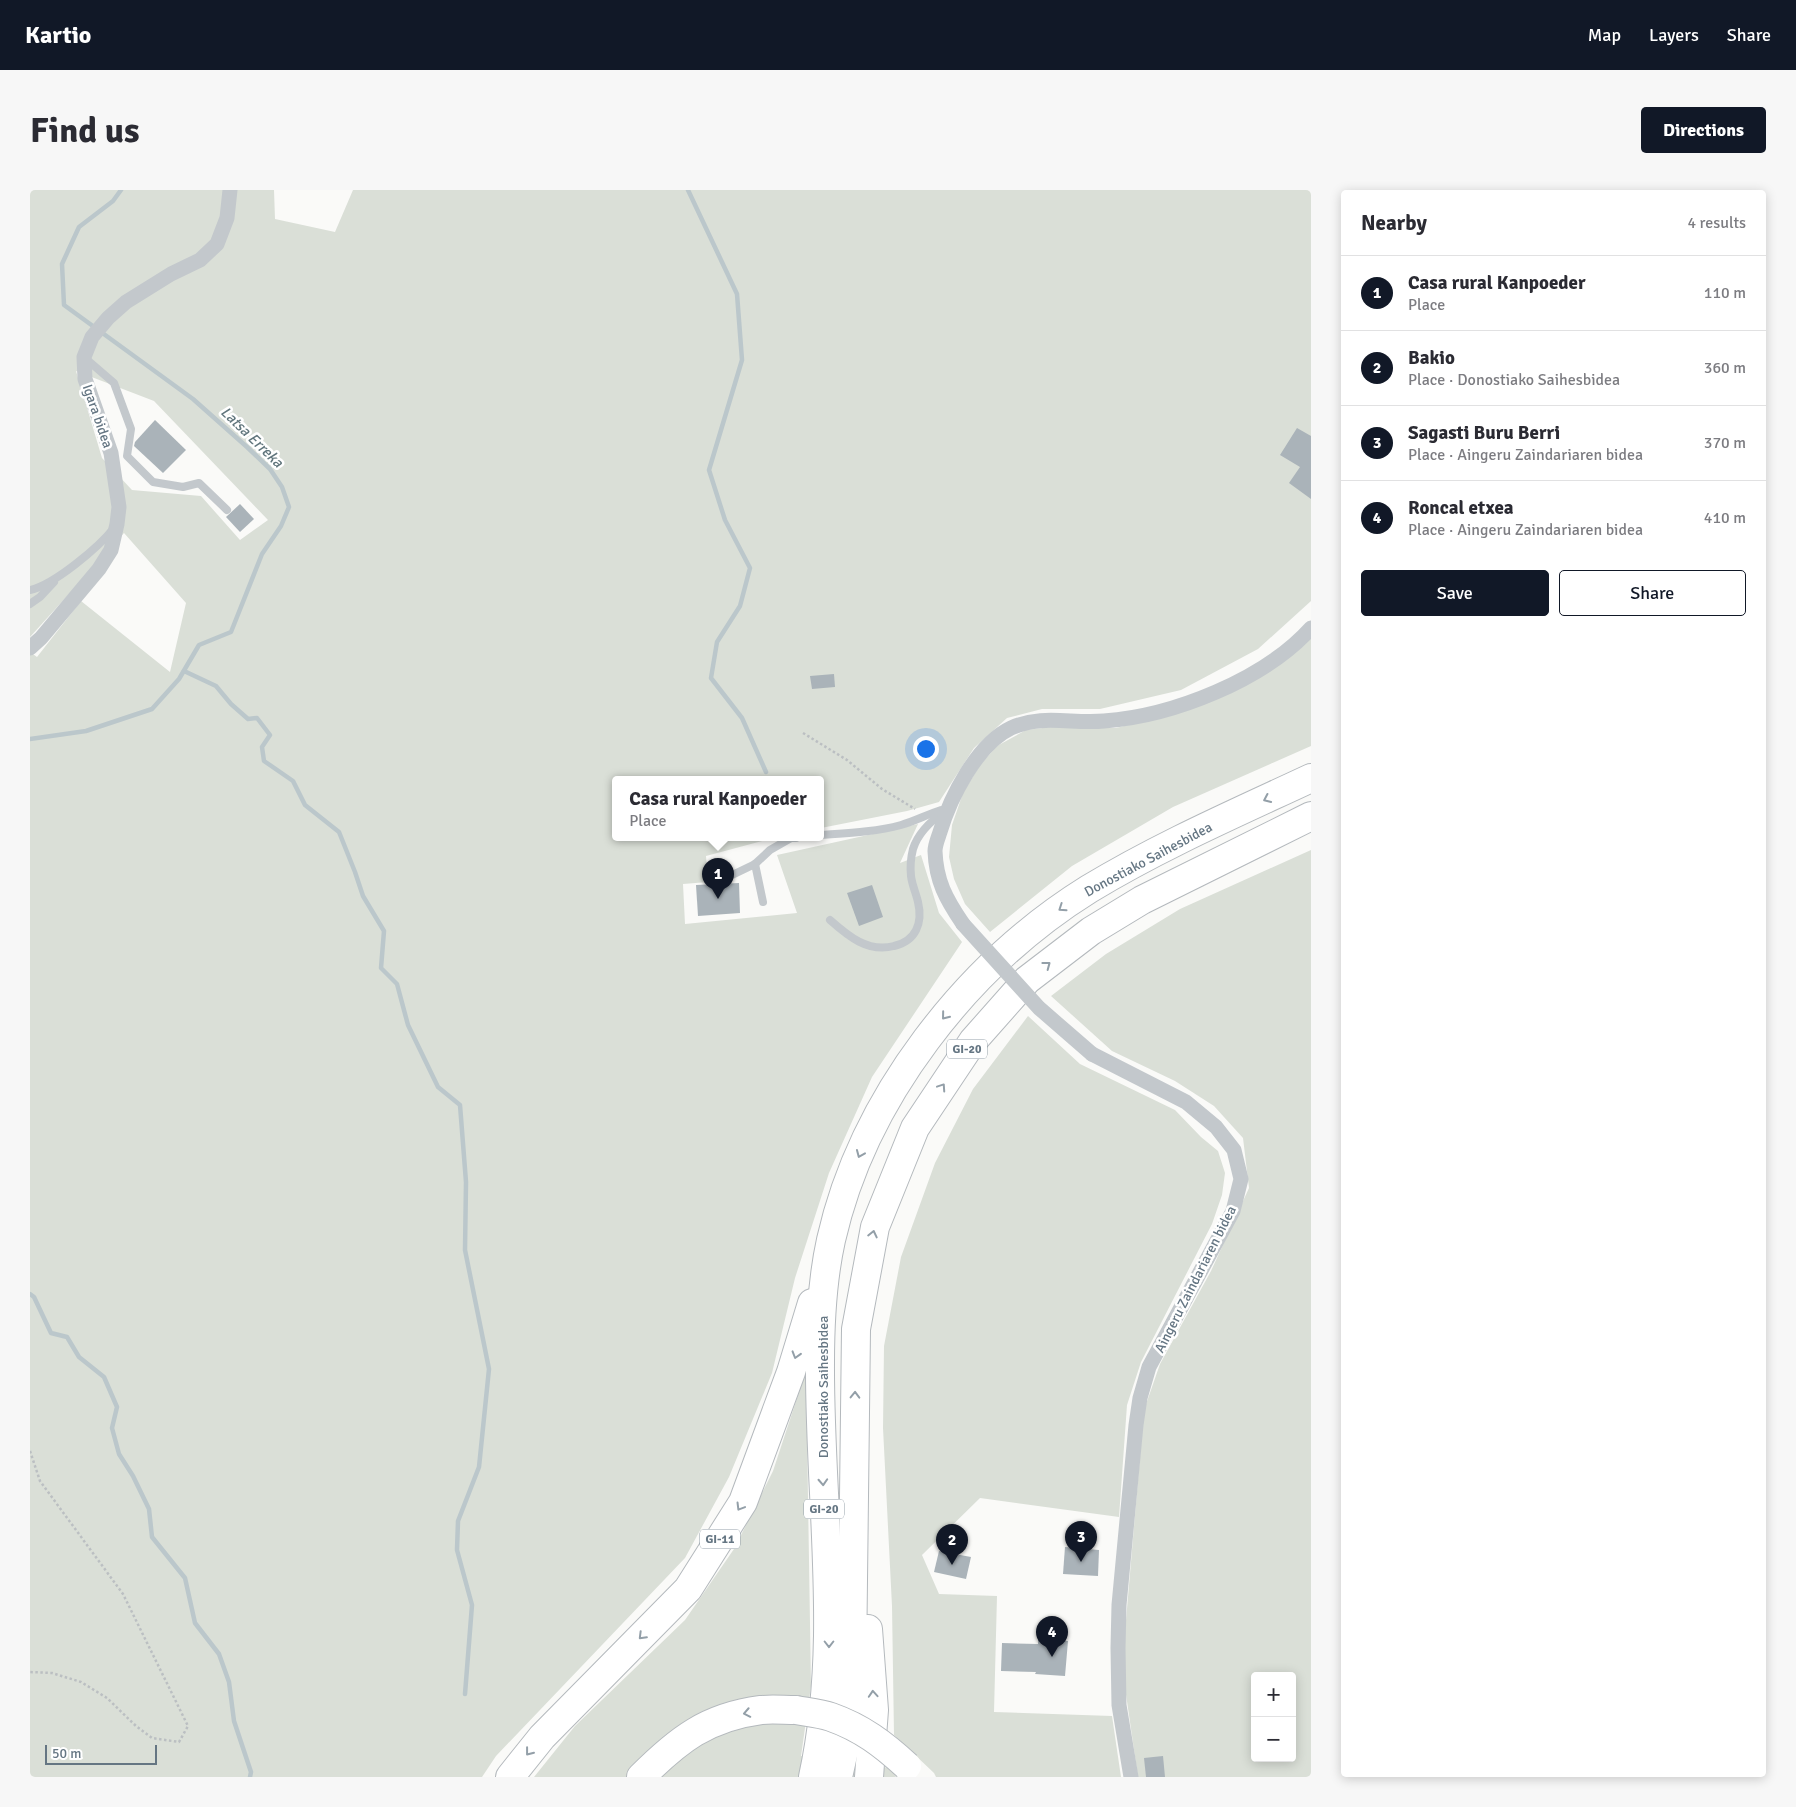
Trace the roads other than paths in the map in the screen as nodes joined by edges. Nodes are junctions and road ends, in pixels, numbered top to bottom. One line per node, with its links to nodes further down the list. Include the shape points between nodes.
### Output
1 (230, 190): 2 (street, Igara bidea, via 227,218 217,244 200,260 126,302 92,337)
2 (84, 357): 3 (lane, via 114,383 131,429 127,456 153,482 183,486 199,483); 4 (street, Igara bidea, via 85,379 111,453 120,507)
3 (227, 510)
4 (117, 524): 5 (lane); 9 (street, Igara bidea, via 111,550 99,569)
5 (60, 575): 6 (lane); 7 (lane)
6 (30, 590)
7 (30, 604)
8 (1311, 628): 11 (street, Aingeru Zaindariaren bidea, via 1259,669 1214,694 1189,703 1130,718 1034,720 1010,728 991,742 974,762)
9 (30, 648)
10 (1311, 778): 19 (highway, Donostiako Saihesbidea / GI-20, one-way to 19, via 1126,868 1055,912 977,980 943,1018 894,1088 857,1163)
11 (948, 808): 13 (lane, via 883,829); 18 (lane, via 927,825 914,847 911,876 918,903 916,934 904,944 872,947 850,937); 27 (street, Aingeru Zaindariaren bidea, bridge, via 935,848 938,876 947,900 962,924 1039,1008 1092,1054 1186,1102 1216,1127 1234,1150 1241,1180 1233,1211 1150,1367 1140,1398 1120,1595 1118,1648 1120,1704)
12 (1311, 816): 20 (highway, GI-20, one-way to 12, via 856,1329 875,1227 915,1128 973,1041 1027,980 1092,931 1142,900)
13 (824, 835)
14 (786, 841): 15 (lane, via 770,850)
15 (756, 864): 16 (lane); 17 (lane)
16 (728, 877)
17 (763, 902)
18 (830, 920)
19 (831, 1241): 22 (highway, GI-11, one-way to 22, via 791,1372 743,1502 688,1589 542,1737); 24 (highway, Donostiako Saihesbidea / GI-20, one-way to 24, via 823,1300 820,1361 829,1648 824,1718)
20 (854, 1443): 25 (highway, GI-20, via 852,1677 845,1746); 26 (highway, one-way to 20, via 874,1710)
21 (911, 1772): 23 (highway, one-way to 23, bridge, via 884,1745 829,1716 796,1710 762,1710 727,1717 694,1731)
22 (510, 1777)
23 (641, 1777)
24 (813, 1777)
25 (838, 1777)
26 (869, 1777)
27 (1131, 1777)

